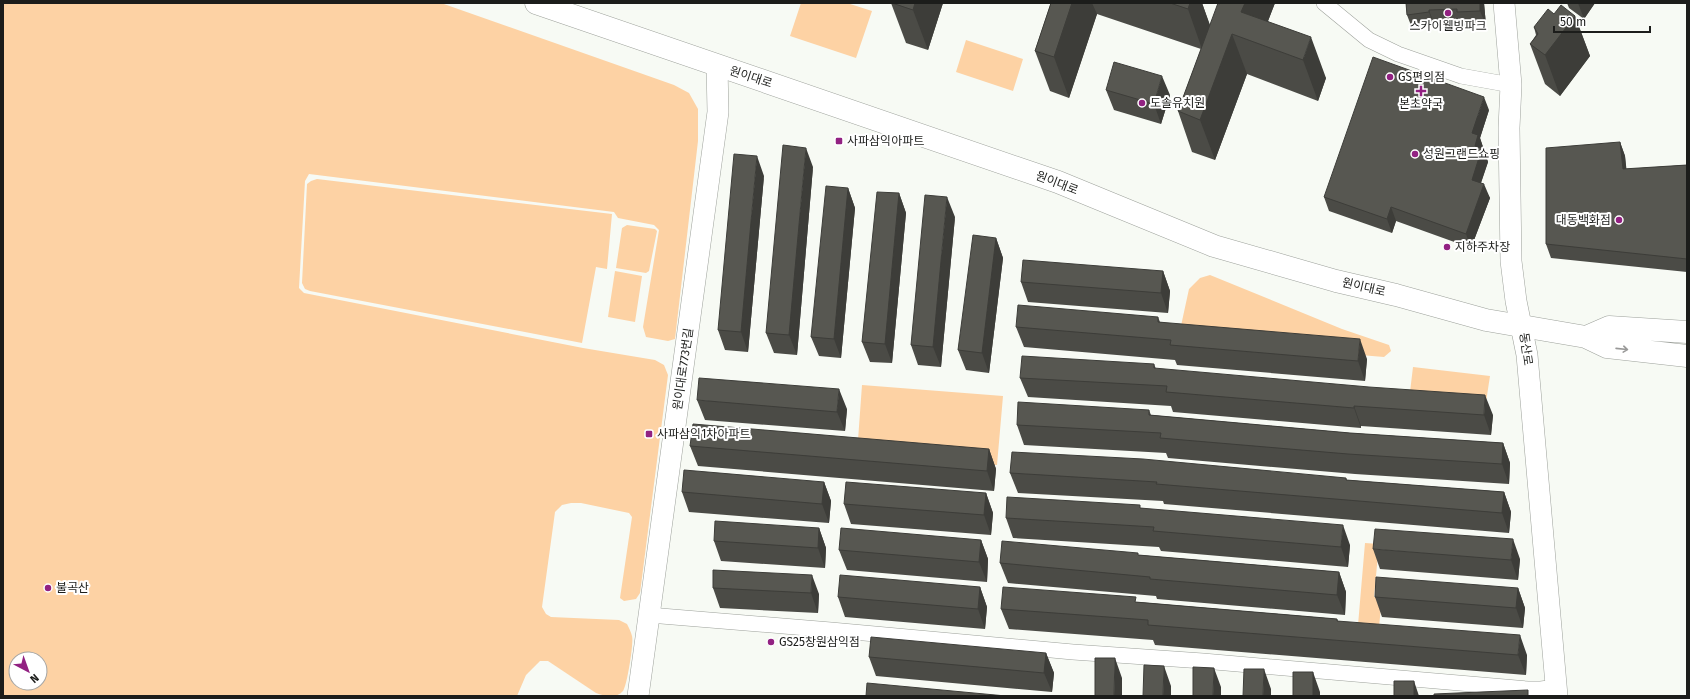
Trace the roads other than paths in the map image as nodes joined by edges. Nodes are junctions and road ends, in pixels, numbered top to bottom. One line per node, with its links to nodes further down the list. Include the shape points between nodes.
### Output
1 (536, 3): 4 (main road, 원이대로)
2 (1324, 3): 5 (street, via 1369,40 1383,48 1461,76)
3 (1504, 3): 5 (main road, 동산로)
4 (717, 66): 6 (main road, 원이대로, via 1058,182 1214,246 1486,320); 10 (main road, 원이대로773번길, via 718,112)
5 (1511, 85): 6 (main road, 동산로, via 1508,128 1511,261)
6 (1522, 326): 8 (main road, 원이대로); 11 (main road, 동산로, via 1527,355)
7 (1687, 332): 8 (main road, via 1609,327)
8 (1586, 337): 9 (main road, 원이대로, one-way to 9, via 1607,347)
9 (1687, 356)
10 (649, 615): 11 (street); 12 (main road, 원이대로773번길)
11 (1556, 691)
12 (638, 696)

